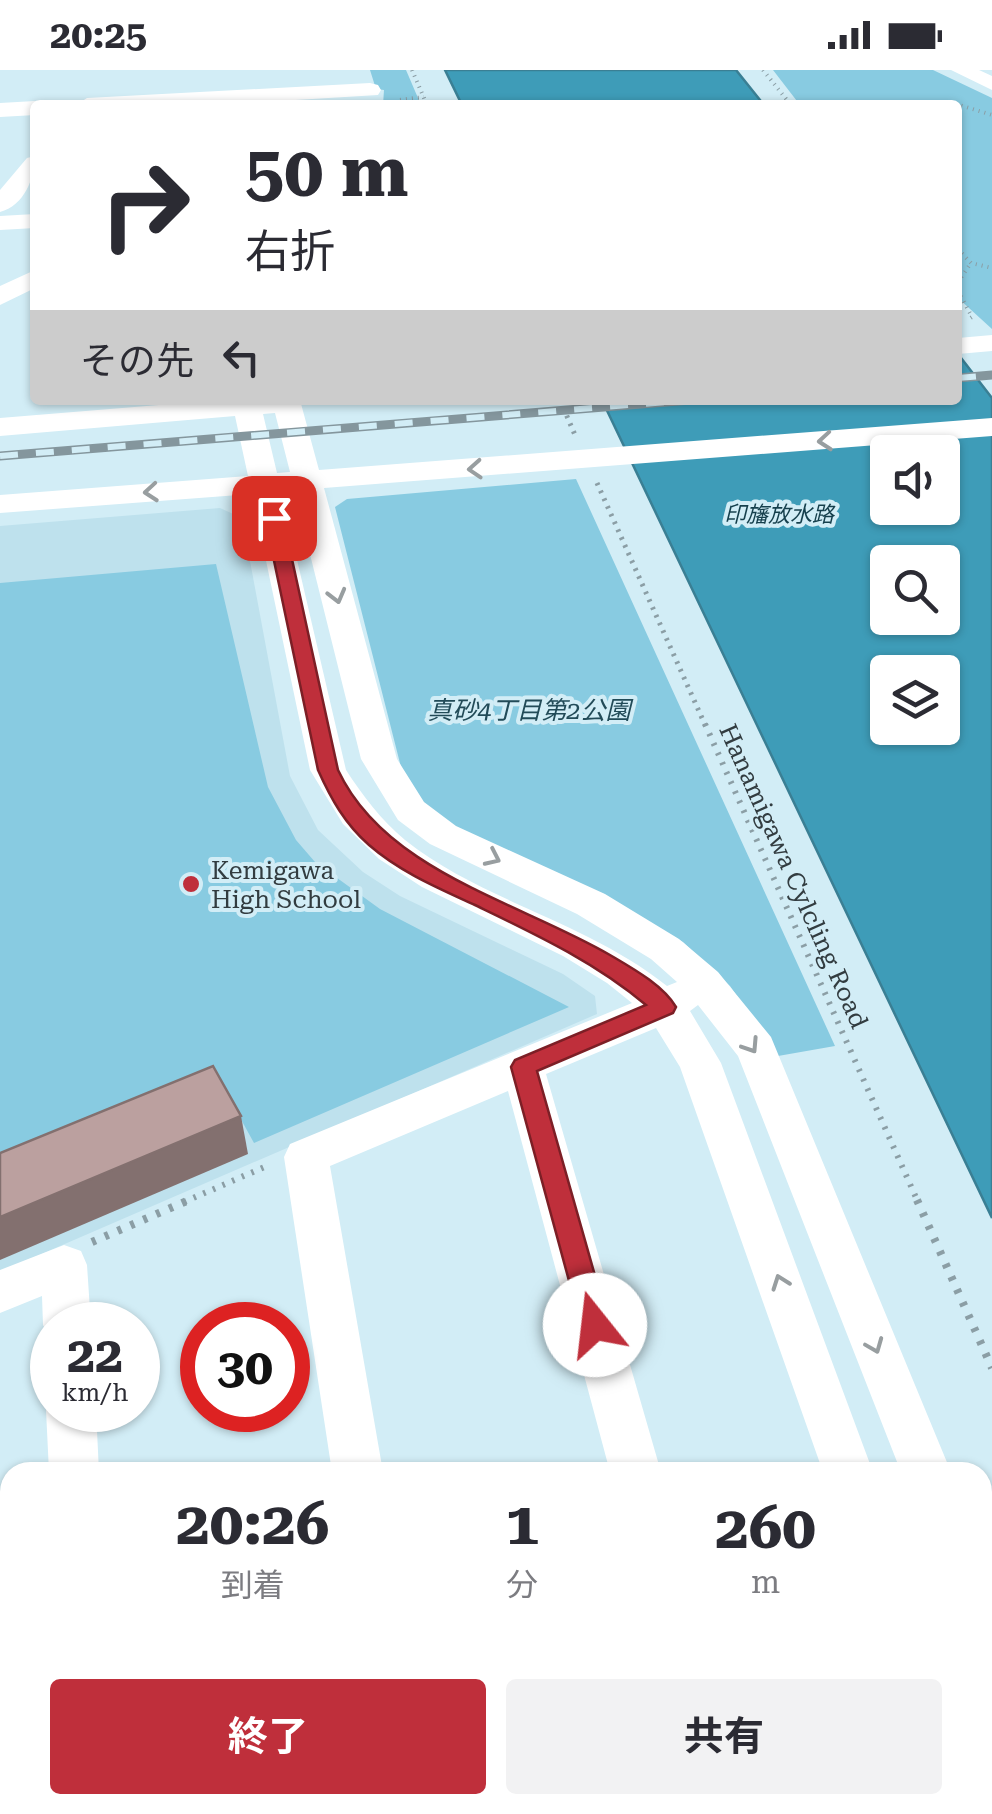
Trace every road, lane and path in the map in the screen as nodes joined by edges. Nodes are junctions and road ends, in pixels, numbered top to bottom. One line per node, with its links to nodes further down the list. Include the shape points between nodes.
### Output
1 (244, 70): 9 (street)
2 (412, 70): 8 (path)
3 (763, 70): 13 (path)
4 (962, 70): 5 (street)
5 (992, 84)
6 (368, 88): 7 (street)
7 (337, 89): 10 (street)
8 (424, 97): 11 (path); 12 (path)
9 (252, 100)
10 (259, 100)
11 (399, 100)
12 (426, 100)
13 (787, 100)
14 (962, 106): 17 (path)
15 (30, 108): 16 (street)
16 (0, 110)
17 (992, 116)
18 (30, 169): 19 (street)
19 (0, 205)
20 (30, 221): 21 (street)
21 (0, 223)
22 (962, 254): 23 (path)
23 (971, 263): 24 (path); 25 (path)
24 (992, 268)
25 (962, 276)
26 (30, 281): 27 (street)
27 (0, 297)
28 (962, 298): 29 (path)
29 (969, 319)
30 (992, 344): 31 (street)
31 (962, 346)
32 (243, 405): 36 (street)
33 (276, 405): 40 (street)
34 (277, 405): 39 (street)
35 (562, 405): 38 (path, Hanamigawa Cylcling Road)
36 (0, 427)
37 (992, 427): 38 (street, one-way to 38)
38 (580, 457): 39 (street, one-way to 39); 49 (path, Hanamigawa Cylcling Road)
39 (306, 480): 40 (street); 42 (street, one-way to 42, via 380,759 411,811 443,836 591,904 665,949)
40 (266, 482): 41 (street, one-way to 41); 43 (street, via 328,770 343,802 412,866 559,936)
41 (0, 504)
42 (704, 983): 43 (street); 55 (street, one-way to 55, via 756,1049)
43 (664, 1007): 44 (street); 54 (street, one-way to 43, via 700,1063)
44 (523, 1067): 45 (street); 53 (street)
45 (306, 1157): 46 (path, via 278,1161 91,1242); 52 (street)
46 (64, 1265): 47 (street); 48 (street)
47 (0, 1292)
48 (66, 1302)
49 (992, 1368)
50 (72, 1432): 51 (street)
51 (74, 1462)
52 (355, 1462)
53 (633, 1462)
54 (844, 1462)
55 (922, 1462)

